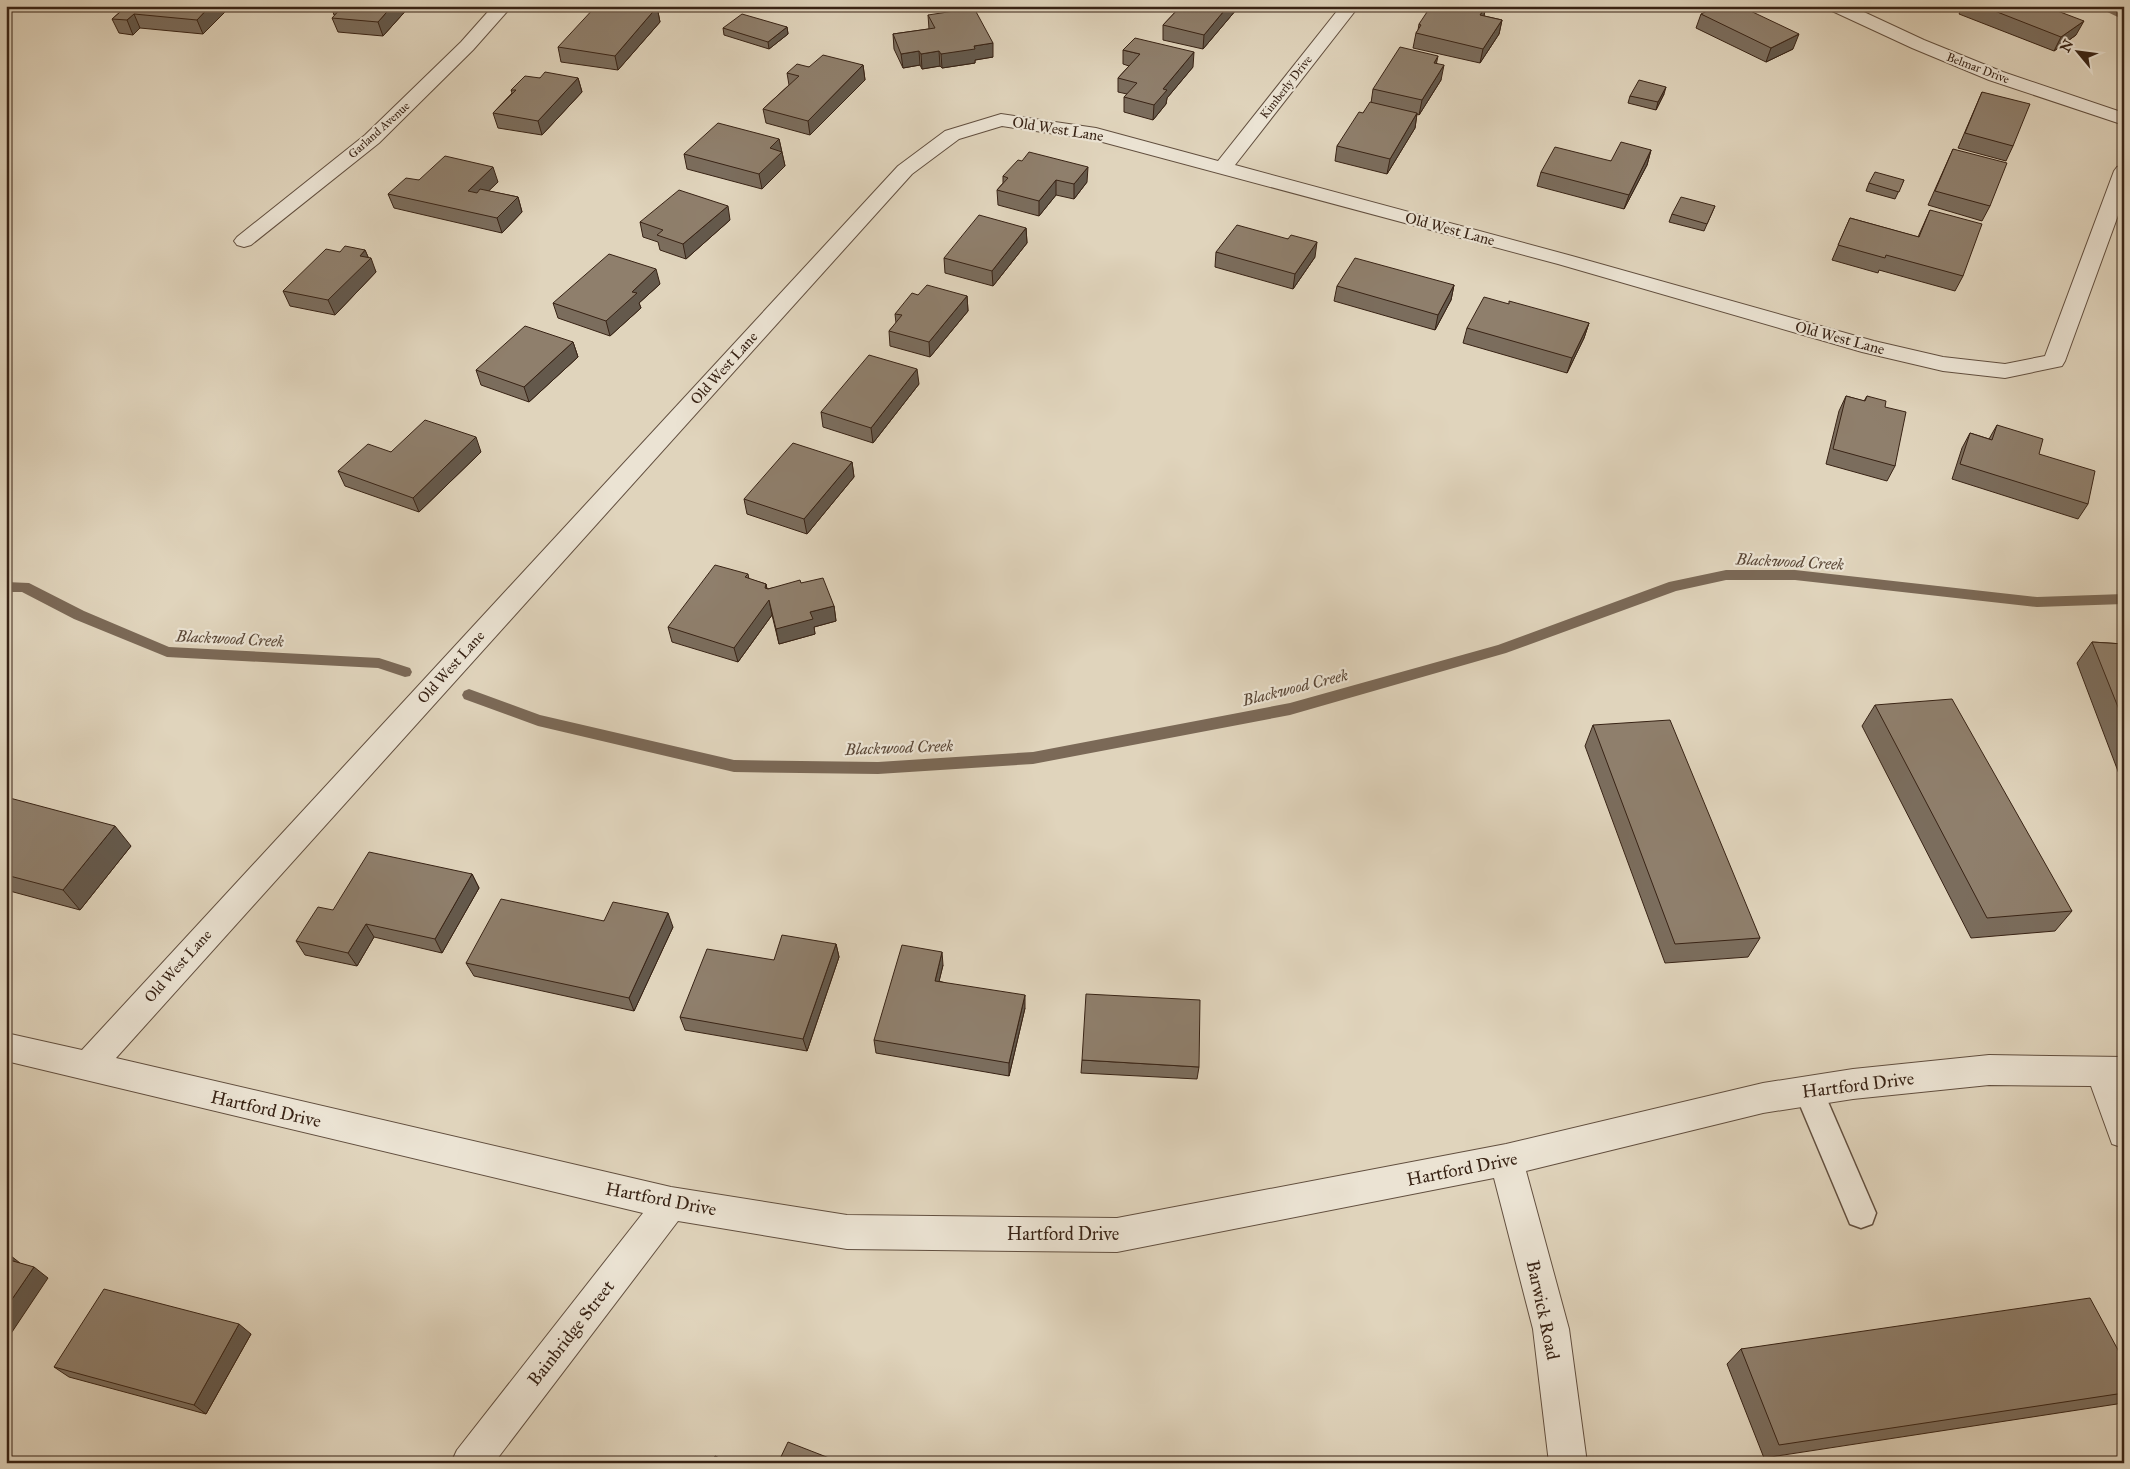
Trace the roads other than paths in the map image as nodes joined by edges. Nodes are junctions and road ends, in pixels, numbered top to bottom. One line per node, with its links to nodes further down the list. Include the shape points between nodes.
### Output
1 (503, 6): 7 (street, Garland Avenue, via 372,139)
2 (1350, 6): 5 (street, Kimberly Drive)
3 (1836, 6): 4 (street, Belmar Drive, via 1996,76)
4 (2124, 118)
5 (1223, 168): 6 (street, Old West Lane, via 1870,347 1943,364 2005,371 2054,361); 9 (street, Old West Lane, via 1096,134 1002,120 952,134 905,170)
6 (2124, 171)
7 (244, 241)
8 (6, 1048): 9 (street, Hartford Drive)
9 (86, 1066): 14 (street, Hartford Drive)
10 (2113, 1072): 11 (street, Hartford Drive, via 1989,1070); 12 (street)
11 (1809, 1091): 13 (street, Hartford Drive, via 1763,1098); 15 (lane)
12 (2124, 1133)
13 (1506, 1160): 14 (street, Hartford Drive, via 1117,1236 847,1232); 17 (street, Barwick Road, via 1551,1329)
14 (671, 1204): 16 (street, Bainbridge Street)
15 (1862, 1213)
16 (470, 1463)
17 (1568, 1463)

